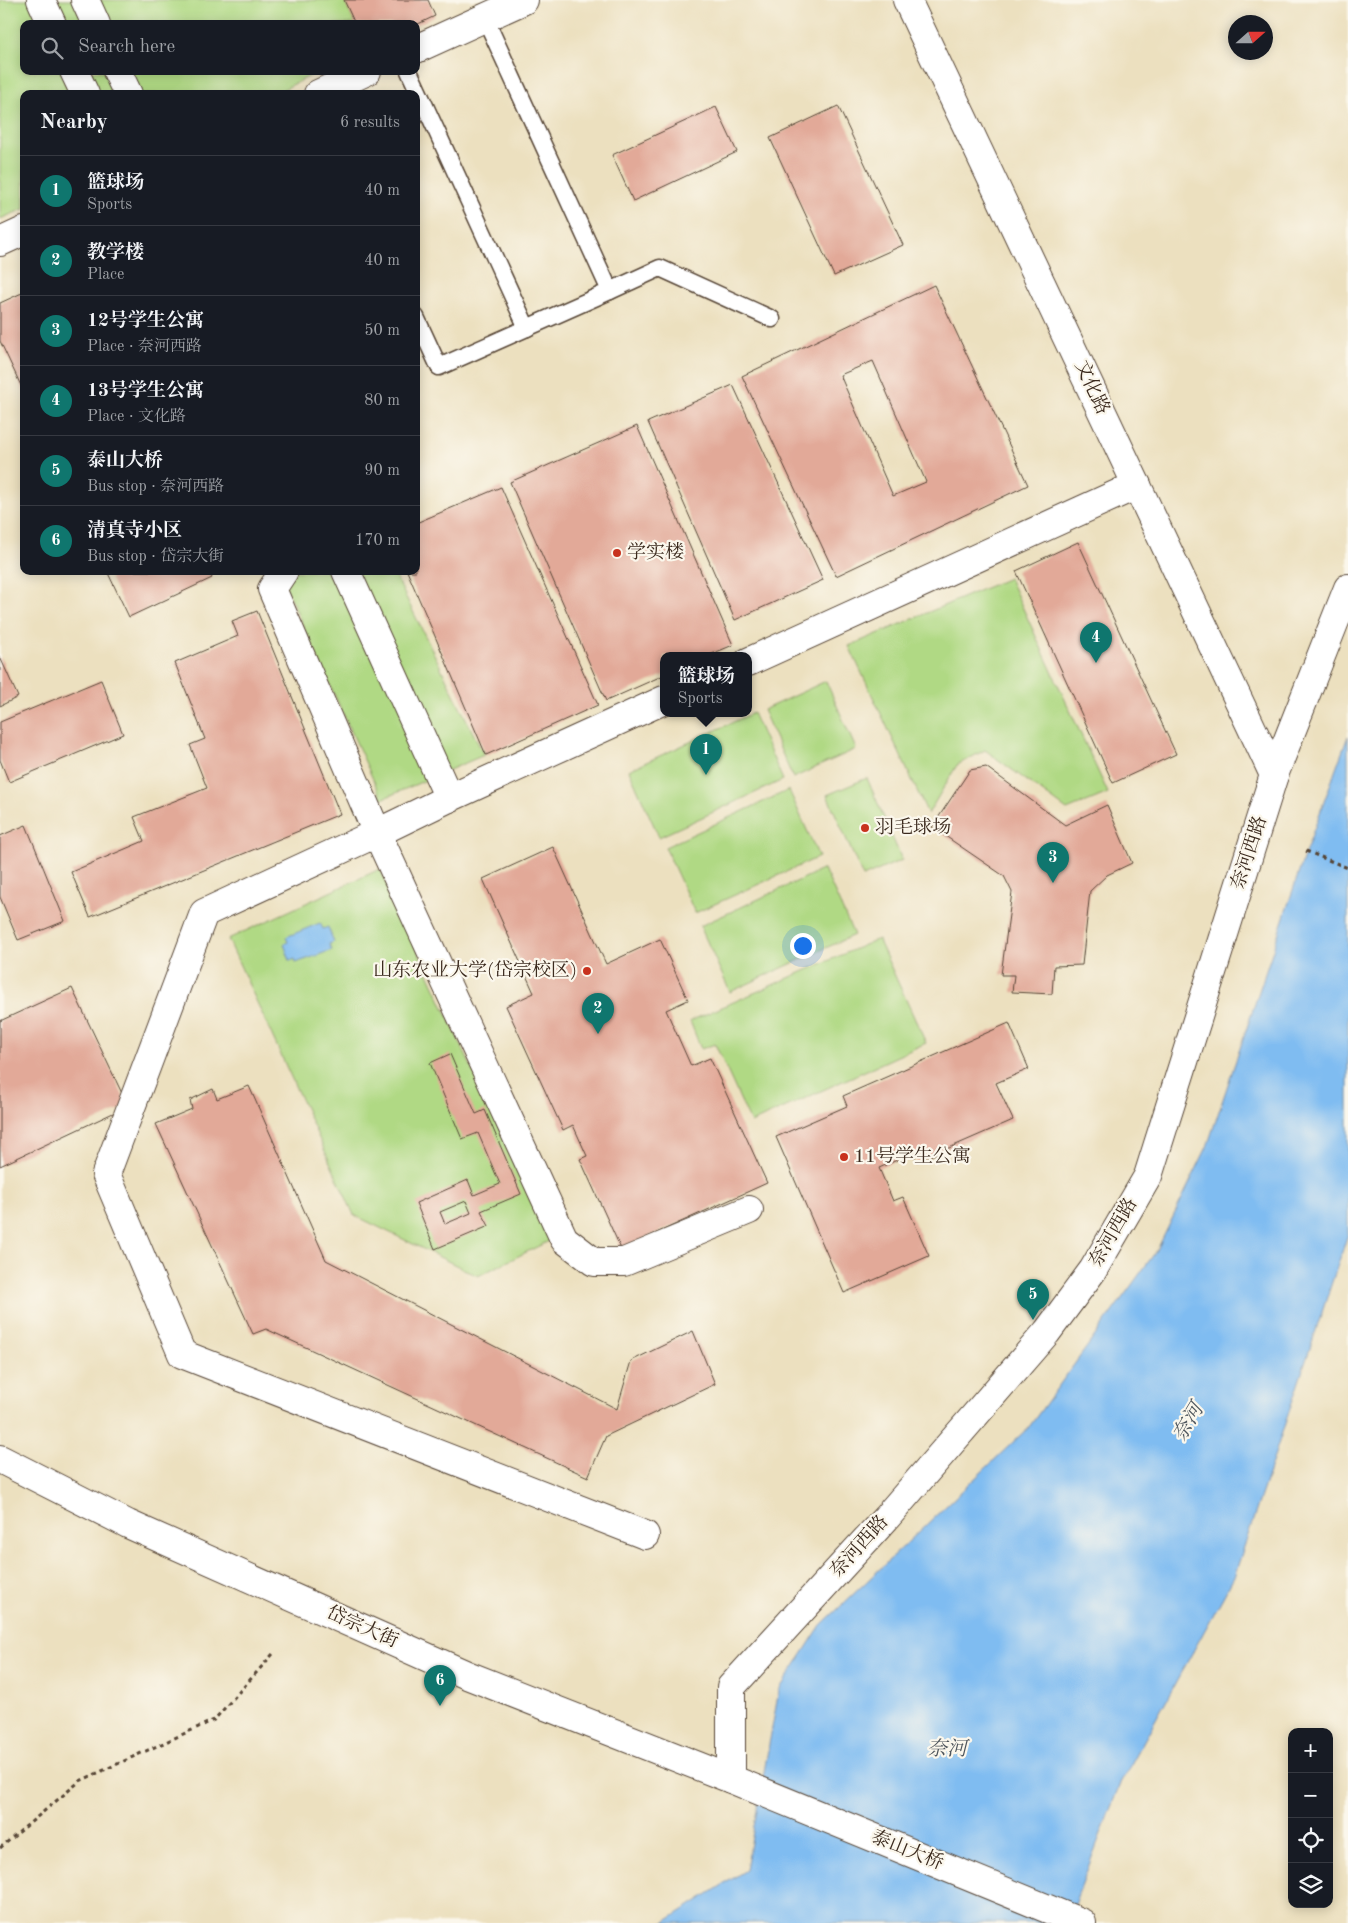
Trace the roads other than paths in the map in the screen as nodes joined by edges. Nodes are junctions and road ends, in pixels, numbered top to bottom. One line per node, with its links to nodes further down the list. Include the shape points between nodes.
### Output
1 (41, 0): 6 (street)
2 (85, 0): 7 (street)
3 (524, 0): 5 (street)
4 (907, 0): 24 (street, 文化路)
5 (485, 18): 8 (street); 20 (lane)
6 (50, 20)
7 (94, 20)
8 (420, 47)
9 (76, 75): 13 (street)
10 (119, 75): 14 (street)
11 (358, 75): 15 (street)
12 (411, 75): 16 (lane)
13 (83, 90)
14 (126, 90)
15 (327, 90)
16 (418, 90)
17 (420, 95): 23 (lane)
18 (20, 233): 19 (street)
19 (0, 242)
20 (610, 291): 21 (lane, via 660,268); 23 (lane)
21 (772, 319)
22 (420, 326): 23 (lane, via 439,367)
23 (527, 328)
24 (1137, 485): 28 (street); 30 (street, 文化路)
25 (281, 575): 32 (street, via 272,589)
26 (348, 575): 31 (street)
27 (1348, 588): 30 (street, 奈河西路)
28 (752, 660)
29 (660, 702): 31 (street)
30 (1274, 775): 36 (street, 奈河西路, via 1148,1176 1093,1270 1048,1332 886,1518 731,1687)
31 (449, 798): 32 (street)
32 (377, 833): 33 (street, via 564,1240 594,1262 624,1262); 35 (street, via 204,912 106,1174 182,1354)
33 (749, 1210)
34 (5, 1469): 36 (street, 岱宗大街, via 467,1675)
35 (645, 1535)
36 (731, 1779): 37 (street, 泰山大桥)
37 (1082, 1923)

